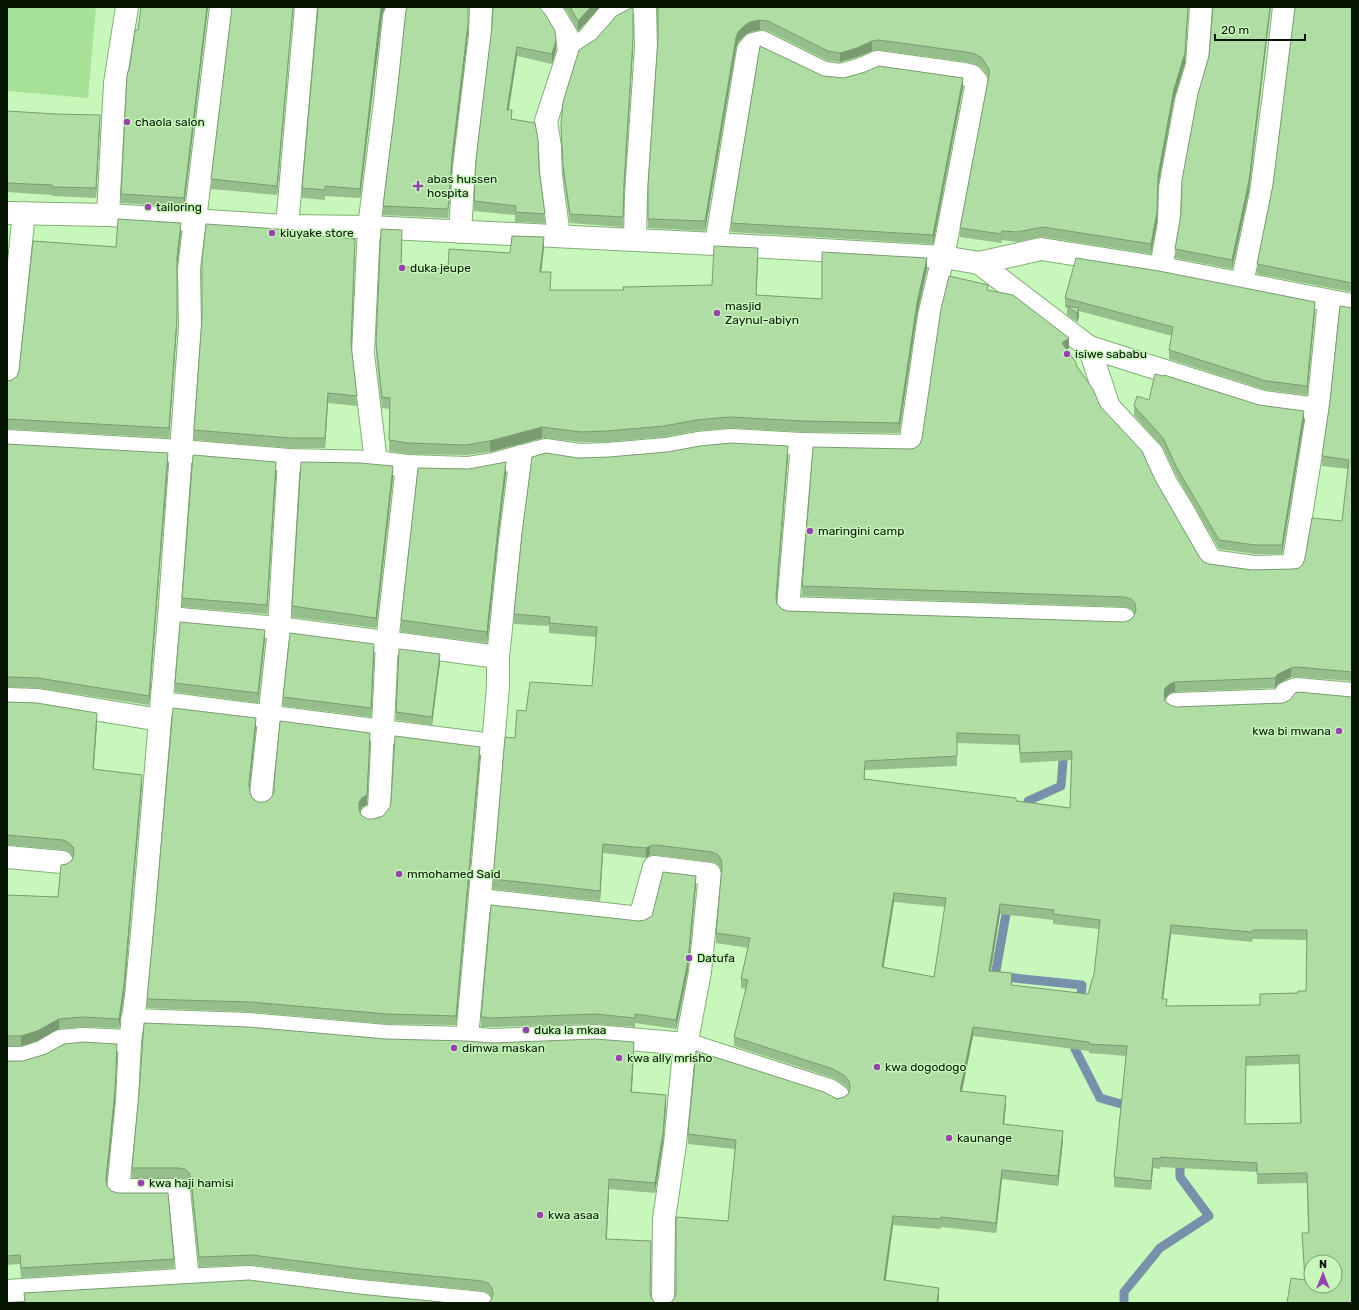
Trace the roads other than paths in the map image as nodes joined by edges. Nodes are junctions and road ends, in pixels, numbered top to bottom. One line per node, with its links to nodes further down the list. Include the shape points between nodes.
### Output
1 (127, 7): 13 (street, via 115,83)
2 (220, 7): 14 (street)
3 (306, 7): 15 (street)
4 (398, 7): 16 (street, via 394,16)
5 (481, 7): 17 (street, via 464,167)
6 (546, 7): 11 (street, via 555,16 566,36)
7 (624, 7): 11 (street, via 608,15 587,40)
8 (645, 7): 19 (street, via 646,48 636,194)
9 (1202, 7): 23 (street, via 1197,65 1186,101 1170,188 1169,223)
10 (1284, 7): 24 (street, via 1261,193)
11 (569, 52): 18 (street, via 546,121)
12 (16, 213): 13 (street); 28 (street)
13 (108, 215): 14 (street)
14 (194, 221): 15 (street); 32 (street, via 189,269 190,328)
15 (287, 226): 16 (street)
16 (369, 227): 17 (street); 35 (street, via 363,354)
17 (460, 232): 18 (street)
18 (559, 236): 19 (street)
19 (636, 240): 20 (street)
20 (716, 244): 21 (street); 21 (street, via 748,50 753,44 762,42 824,73 841,75 877,62 972,76 977,82)
21 (943, 257): 22 (street); 31 (street, via 929,316 910,446)
22 (979, 263): 23 (street, via 1041,249); 27 (street)
23 (1161, 268): 24 (street)
24 (1242, 283): 25 (street)
25 (1329, 300): 26 (street); 29 (street)
26 (1352, 305)
27 (1089, 347): 29 (street, via 1263,402); 29 (street, via 1109,407 1152,453 1166,483 1212,561 1254,567 1293,566)
28 (7, 378)
29 (1318, 409)
30 (7, 441): 32 (street)
31 (802, 444): 33 (street, via 731,440 608,454 580,455 545,450); 38 (street, via 788,608)
32 (181, 451): 34 (street); 37 (street)
33 (521, 456): 36 (street, via 467,468); 41 (street)
34 (289, 460): 35 (street); 39 (street)
35 (376, 462): 36 (street)
36 (407, 466): 40 (street)
37 (169, 618): 39 (street); 45 (street)
38 (1124, 619)
39 (279, 628): 40 (street); 46 (street)
40 (387, 643): 41 (street); 47 (street)
41 (498, 657): 48 (street)
42 (1352, 694): 44 (street, via 1296,689 1286,693 1283,700)
43 (7, 699): 45 (street)
44 (1176, 704)
45 (161, 711): 46 (street); 54 (street)
46 (270, 716): 47 (street); 49 (street)
47 (382, 731): 48 (street); 50 (street, via 379,810 376,815)
48 (493, 745): 53 (street)
49 (262, 799)
50 (371, 816)
51 (7, 857): 52 (street)
52 (62, 862)
53 (480, 900): 55 (street); 56 (street, via 640,918 654,867 710,874 700,972)
54 (131, 1031): 55 (street, via 249,1024 386,1036); 57 (street, via 60,1041 42,1052 22,1058); 59 (street, via 118,1190 179,1190)
55 (467, 1038): 56 (street, via 492,1040 594,1036)
56 (686, 1044): 58 (street, via 829,1090); 62 (street, via 664,1219)
57 (7, 1058)
58 (838, 1096)
59 (188, 1280): 60 (street); 61 (street, via 250,1277)
60 (7, 1291)
61 (481, 1303)
62 (663, 1303)

